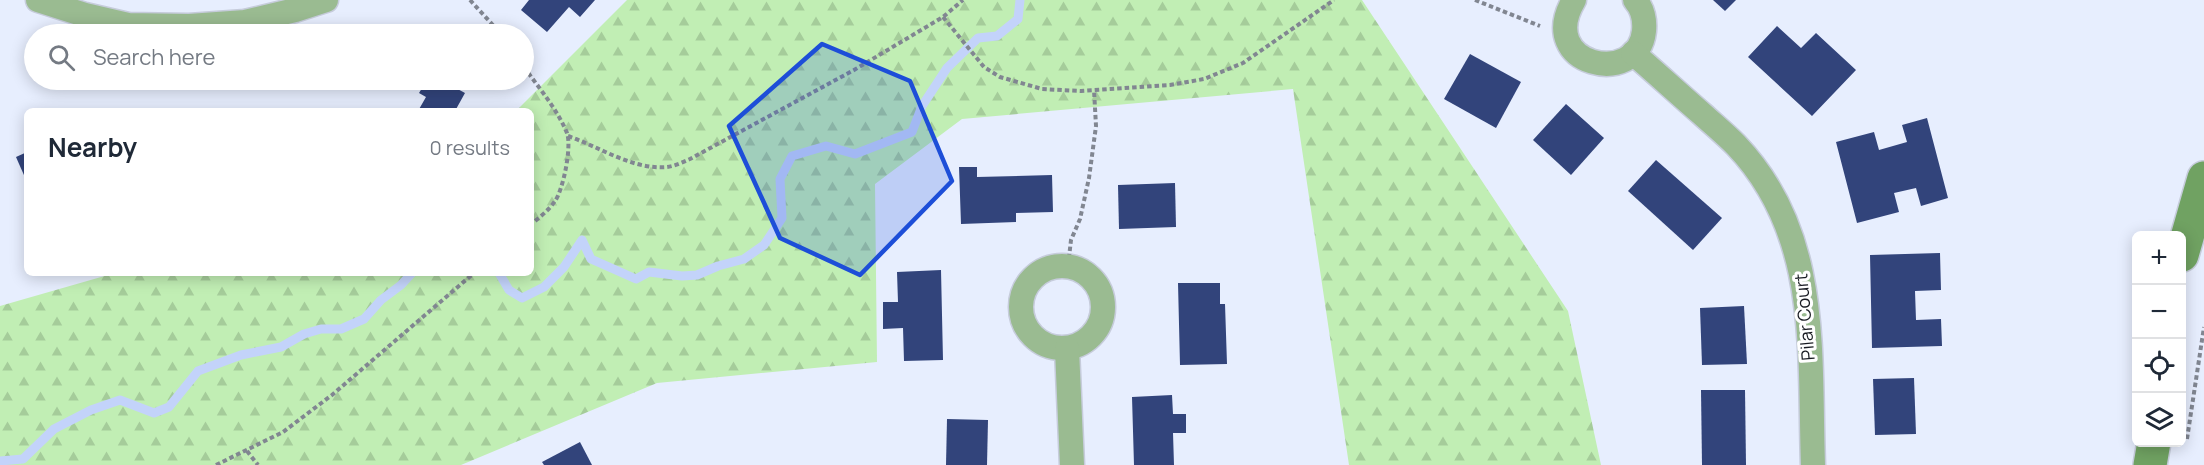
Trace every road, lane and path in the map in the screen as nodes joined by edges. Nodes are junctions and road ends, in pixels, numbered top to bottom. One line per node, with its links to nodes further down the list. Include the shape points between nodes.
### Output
1 (38, 0): 10 (street)
2 (326, 0): 11 (street, via 245,22)
3 (470, 0): 12 (path)
4 (963, 0): 9 (path)
5 (1334, 0): 16 (path, via 1243,63 1204,79)
6 (1475, 0): 13 (path, via 1534,25)
7 (1574, 0): 13 (street, via 1566,13)
8 (1635, 0): 14 (street, via 1645,20 1643,37)
9 (943, 17): 16 (path, via 984,67 1007,80 1042,89); 17 (path, via 775,114 670,167 624,160)
10 (128, 24)
11 (217, 24)
12 (492, 24)
13 (1565, 30): 14 (street, via 1579,56 1593,64 1616,64)
14 (1634, 53): 31 (street, Pilar Court, via 1736,145 1766,183 1788,224 1807,308)
15 (534, 81): 17 (path)
16 (1094, 90): 21 (path, via 1096,126 1089,178 1071,240)
17 (568, 136): 19 (path, via 566,164 555,201)
18 (2204, 178): 20 (street)
19 (534, 221)
20 (2186, 238)
21 (1068, 266): 24 (street, via 1088,275 1103,304 1100,324 1087,340); 24 (street, via 1051,267 1033,278 1024,292 1021,311 1024,324 1035,338)
22 (470, 276): 27 (path, via 332,394 283,432)
23 (2204, 327): 25 (path)
24 (1067, 349): 30 (street)
25 (2187, 442)
26 (2153, 447): 32 (street)
27 (247, 451): 28 (path); 29 (path)
28 (216, 465)
29 (258, 465)
30 (1072, 465)
31 (1813, 465)
32 (2150, 465)

